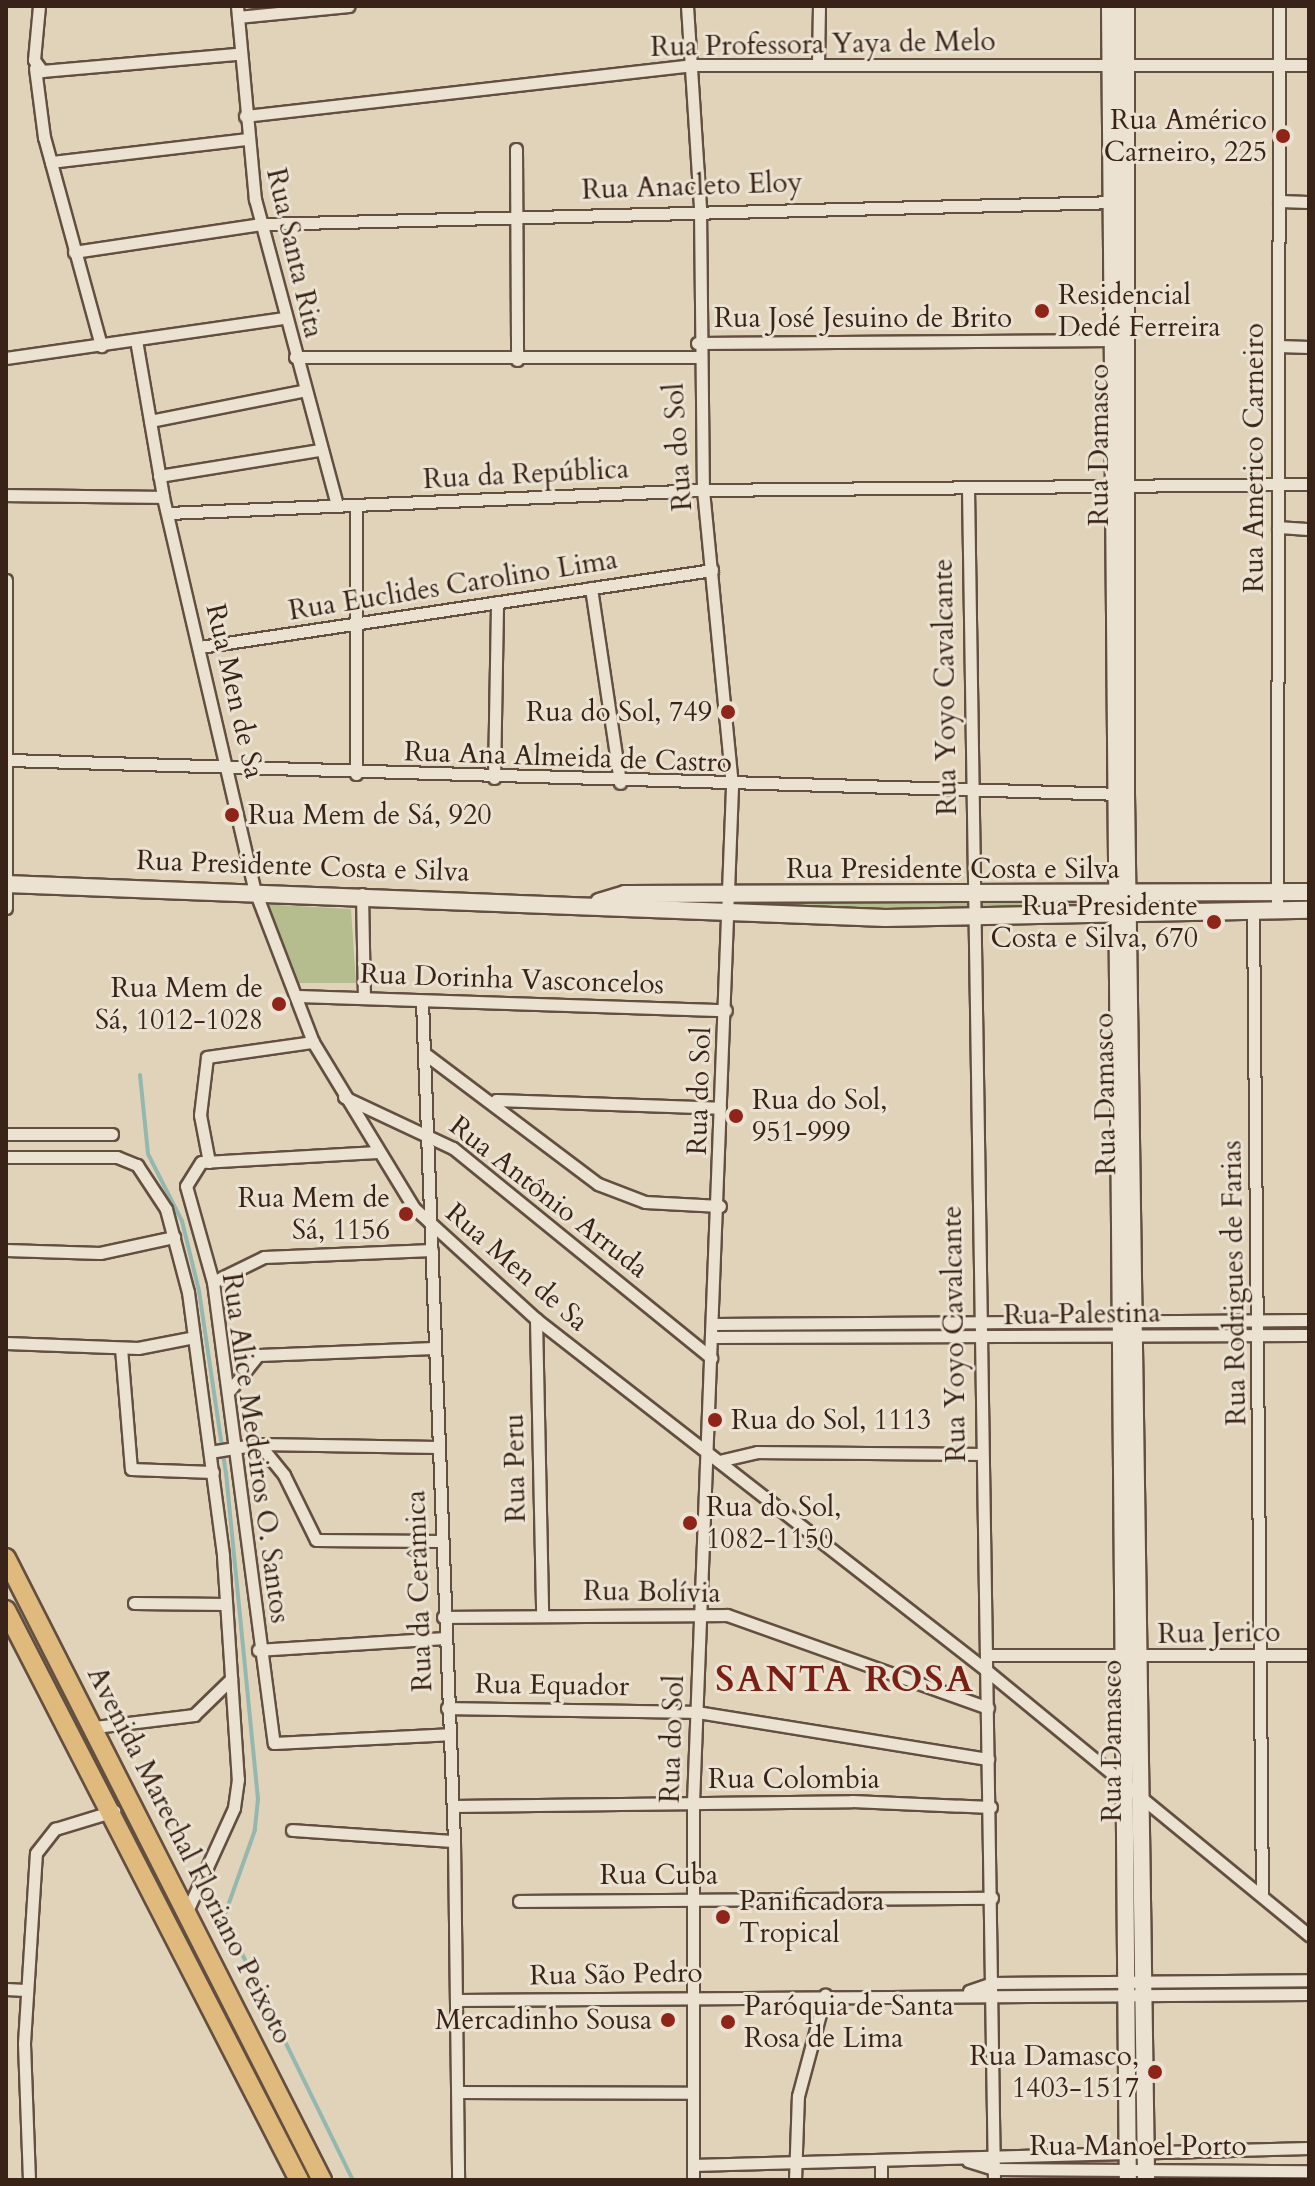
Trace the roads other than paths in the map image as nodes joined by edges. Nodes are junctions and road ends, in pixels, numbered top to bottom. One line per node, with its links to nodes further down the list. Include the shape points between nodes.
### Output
1 (39, 6): 11 (street)
2 (348, 6): 8 (street)
3 (687, 6): 12 (street, Rua do Sol)
4 (819, 6): 10 (street)
5 (1110, 6): 15 (street, Rua Damasco)
6 (1126, 6): 15 (street, Rua Damasco)
7 (1279, 6): 13 (street, Rua Americo Carneiro)
8 (237, 11): 9 (street, Rua Santa Rita)
9 (238, 54): 11 (street); 16 (street, Rua Santa Rita)
10 (818, 63): 12 (street, Rua Professora Yaya de Melo); 15 (street, Rua Professora Yaya de Melo)
11 (35, 64): 19 (street)
12 (690, 65): 16 (street, Rua Professora Yaya de Melo); 23 (street, Rua do Sol)
13 (1279, 65): 14 (street, Rua Professora Yaya de Melo); 15 (street, Rua Professora Yaya de Melo); 20 (street, Rua Americo Carneiro)
14 (1309, 65)
15 (1117, 67): 21 (street, Rua Damasco)
16 (245, 116): 17 (street, Rua Santa Rita)
17 (247, 139): 19 (street); 25 (street, Rua Santa Rita)
18 (516, 149): 24 (street)
19 (51, 162): 26 (street)
20 (1279, 201): 22 (street); 32 (street, Rua Americo Carneiro)
21 (1117, 202): 23 (street, Rua Anacleto Eloy); 29 (street, Rua Damasco)
22 (1309, 202)
23 (700, 209): 24 (street, Rua Anacleto Eloy); 30 (street, Rua do Sol)
24 (520, 215): 25 (street, Rua Anacleto Eloy); 37 (street)
25 (261, 224): 26 (street, Rua Anacleto Eloy); 27 (street, Rua Santa Rita)
26 (74, 252): 31 (street)
27 (284, 318): 28 (street); 34 (street, Rua Santa Rita)
28 (136, 340): 31 (street); 39 (street, Rua Men de Sa)
29 (1116, 340): 30 (street, Rua José Jesuino de Brito); 44 (street, Rua Damasco)
30 (697, 343): 35 (street, Rua do Sol)
31 (101, 346): 36 (street)
32 (1278, 346): 33 (street); 42 (street, Rua Americo Carneiro)
33 (1309, 347)
34 (295, 357): 37 (street, Rua José Jesuino de Brito); 38 (street, Rua Santa Rita)
35 (696, 357): 37 (street, Rua José Jesuino de Brito); 46 (street, Rua do Sol)
36 (6, 358)
37 (517, 360)
38 (302, 391): 39 (street); 40 (street, Rua Santa Rita)
39 (150, 421): 41 (street, Rua Men de Sa)
40 (320, 450): 41 (street); 49 (street, Rua Santa Rita)
41 (159, 476): 48 (street, Rua Men de Sa)
42 (1278, 483): 43 (street, Rua da República); 44 (street, Rua da República); 52 (street, Rua Americo Carneiro)
43 (1309, 484)
44 (1117, 487): 45 (street, Rua da República); 67 (street, Rua Damasco)
45 (968, 488): 46 (street, Rua da República); 66 (street, Rua Yoyo Cavalcante)
46 (703, 490): 50 (street, Rua da República); 54 (street, Rua do Sol)
47 (6, 495): 48 (street)
48 (163, 497): 51 (street, Rua Men de Sa)
49 (337, 504): 50 (street, Rua da República); 51 (street, Rua da República)
50 (356, 505): 58 (street)
51 (168, 513): 59 (street, Rua Men de Sa)
52 (1278, 527): 53 (street); 70 (street, Rua Americo Carneiro)
53 (1309, 529)
54 (712, 570): 56 (street, Rua Euclides Carolino Lima); 65 (street, Rua do Sol)
55 (6, 580): 60 (street)
56 (591, 588): 57 (street, Rua Euclides Carolino Lima); 64 (street)
57 (497, 602): 58 (street, Rua Euclides Carolino Lima); 63 (street)
58 (358, 623): 59 (street, Rua Euclides Carolino Lima); 62 (street)
59 (200, 647): 61 (street, Rua Men de Sa)
60 (9, 760): 61 (street, Rua Ana Almeida de Castro); 68 (street)
61 (229, 768): 62 (street, Rua Ana Almeida de Castro); 69 (street, Rua Men de Sa)
62 (356, 774): 63 (street, Rua Ana Almeida de Castro)
63 (494, 778): 64 (street, Rua Ana Almeida de Castro)
64 (620, 783): 65 (street, Rua Ana Almeida de Castro)
65 (732, 787): 66 (street, Rua Ana Almeida de Castro); 74 (street, Rua do Sol)
66 (969, 791): 67 (street, Rua Ana Almeida de Castro); 73 (street, Rua Yoyo Cavalcante)
67 (1120, 794): 76 (street, Rua Damasco)
68 (6, 884): 69 (street, Rua Presidente Costa e Silva); 77 (street)
69 (255, 891): 72 (street, Rua Presidente Costa e Silva); 83 (street, Rua Men de Sa)
70 (1277, 892): 71 (street, Rua Presidente Costa e Silva); 76 (street, Rua Presidente Costa e Silva); 79 (street, Rua Americo Carneiro)
71 (1309, 892)
72 (362, 894): 75 (street, Rua Presidente Costa e Silva); 84 (street)
73 (973, 894): 74 (street, Rua Presidente Costa e Silva); 76 (street, Rua Presidente Costa e Silva); 82 (street, Rua Yoyo Cavalcante)
74 (730, 895): 75 (street, Rua Presidente Costa e Silva, via 617,895); 81 (street, Rua do Sol)
75 (599, 902): 81 (street, Rua Presidente Costa e Silva)
76 (1120, 904): 78 (street, Rua Presidente Costa e Silva); 82 (street, Rua Presidente Costa e Silva); 109 (street, Rua Damasco)
77 (6, 908)
78 (1253, 910): 79 (street, Rua Presidente Costa e Silva); 105 (street, Rua Rodrigues de Farias)
79 (1277, 910): 80 (street, Rua Presidente Costa e Silva)
80 (1309, 910)
81 (729, 914): 82 (street, Rua Presidente Costa e Silva); 86 (street, Rua do Sol)
82 (974, 916): 107 (street, Rua Yoyo Cavalcante)
83 (296, 996): 84 (street, Rua Dorinha Vasconcelos); 87 (street, Rua Men de Sa)
84 (364, 998): 85 (street, Rua Dorinha Vasconcelos)
85 (422, 1001): 86 (street, Rua Dorinha Vasconcelos); 88 (street, Rua da Cerâmica)
86 (726, 1010): 91 (street, Rua do Sol)
87 (313, 1042): 89 (street, Rua Men de Sa); 97 (street, via 207,1057 199,1092)
88 (424, 1053): 90 (street); 92 (street, Rua da Cerâmica)
89 (344, 1097): 92 (street, Rua Antônio Arruda); 95 (street, Rua Men de Sa)
90 (495, 1100): 91 (street); 98 (street, via 570,1164 622,1196)
91 (720, 1108): 98 (street, Rua do Sol)
92 (428, 1131): 99 (street, Rua da Cerâmica); 118 (street, Rua Antônio Arruda)
93 (6, 1134): 94 (street)
94 (112, 1134)
95 (377, 1152): 97 (street); 99 (street, Rua Men de Sa)
96 (6, 1157): 100 (street, Rua Alice Medeiros O. Santos, via 117,1157 137,1165 155,1187)
97 (209, 1162): 103 (street, Rua Alice Medeiros O. Santos, via 195,1165 188,1197)
98 (720, 1206): 108 (street, Rua do Sol)
99 (432, 1225): 102 (street, Rua da Cerâmica); 104 (street, Rua Men de Sa)
100 (174, 1237): 101 (street, via 100,1253); 112 (street, Rua Alice Medeiros O. Santos)
101 (6, 1250)
102 (432, 1250): 103 (street, via 264,1257); 117 (street, Rua da Cerâmica)
103 (213, 1282): 119 (street, Rua Alice Medeiros O. Santos)
104 (536, 1319): 123 (street, Rua Men de Sa); 133 (street, Rua Peru)
105 (1258, 1319): 106 (street, Rua Palestina); 109 (street, Rua Palestina); 111 (street, Rua Rodrigues de Farias)
106 (1309, 1320)
107 (977, 1322): 108 (street, Rua Palestina); 109 (street, Rua Palestina); 114 (street, Rua Yoyo Cavalcante)
108 (713, 1324): 113 (street, Rua do Sol)
109 (1127, 1328): 111 (street, Rua Palestina); 114 (street, Rua Palestina); 140 (street, Rua Damasco)
110 (1309, 1335): 111 (street, Rua Palestina)
111 (1260, 1336): 139 (street, Rua Rodrigues de Farias)
112 (194, 1337): 116 (street); 122 (street, Rua Alice Medeiros O. Santos)
113 (712, 1337): 114 (street, Rua Palestina); 118 (street, Rua do Sol)
114 (977, 1340): 124 (street, Rua Yoyo Cavalcante)
115 (6, 1343): 116 (street)
116 (121, 1348): 126 (street, via 129,1465 140,1474)
117 (434, 1348): 119 (street, via 258,1355); 121 (street, Rua da Cerâmica)
118 (711, 1358): 123 (street, Rua do Sol)
119 (230, 1390): 122 (street, Rua Alice Medeiros O. Santos)
120 (259, 1444): 121 (street); 122 (street); 127 (street, via 284,1475 316,1540)
121 (438, 1447): 127 (street, Rua da Cerâmica)
122 (224, 1450): 126 (street, Rua Alice Medeiros O. Santos); 136 (street, Rua Alice Medeiros O. Santos)
123 (707, 1451): 125 (street, Rua Men de Sa); 132 (street, Rua do Sol)
124 (979, 1454): 125 (street, via 771,1452); 137 (street, Rua Yoyo Cavalcante)
125 (719, 1461): 141 (street, Rua Men de Sa)
126 (213, 1472): 130 (street, Rua Alice Medeiros O. Santos)
127 (441, 1541): 134 (street, Rua da Cerâmica)
128 (6, 1558): 146 (main road, Avenida Marechal Floriano Peixoto)
129 (134, 1603): 130 (street)
130 (226, 1604): 142 (street, Rua Alice Medeiros O. Santos)
131 (6, 1610): 154 (main road, Avenida Marechal Floriano Peixoto)
132 (701, 1612): 133 (street, Rua Bolívia); 144 (street, Rua Bolívia, via 747,1620); 145 (street, Rua do Sol)
133 (542, 1616): 134 (street, Rua Bolívia)
134 (443, 1617): 135 (street, Rua da Cerâmica)
135 (444, 1638): 136 (street); 143 (street, Rua da Cerâmica)
136 (258, 1650): 147 (street, Rua Alice Medeiros O. Santos, via 274,1743)
137 (986, 1655): 140 (street, Rua Jerico); 141 (street, Rua Yoyo Cavalcante)
138 (1309, 1655): 139 (street, Rua Jerico)
139 (1260, 1656): 140 (street, Rua Jerico); 157 (street, Rua Rodrigues de Farias)
140 (1130, 1659): 149 (street, Rua Damasco); 150 (street, Rua Damasco)
141 (986, 1670): 144 (street, Rua Yoyo Cavalcante); 149 (street, Rua Men de Sa)
142 (231, 1678): 146 (street, via 194,1715); 161 (street, Rua Alice Medeiros O. Santos, via 234,1808)
143 (447, 1708): 145 (street, Rua Equador); 147 (street, Rua da Cerâmica)
144 (988, 1708): 148 (street, Rua Yoyo Cavalcante)
145 (697, 1712): 148 (street, Rua Equador); 151 (street, Rua do Sol)
146 (95, 1727): 161 (main road, Avenida Marechal Floriano Peixoto)
147 (449, 1734): 152 (street, Rua da Cerâmica)
148 (988, 1759): 153 (street, Rua Yoyo Cavalcante)
149 (1124, 1784): 150 (street, Rua Men de Sa); 166 (street, Rua Damasco)
150 (1138, 1796): 157 (street, Rua Men de Sa); 166 (street, Rua Damasco)
151 (693, 1804): 152 (street, Rua Colombia); 153 (street, Rua Colombia); 159 (street, Rua do Sol)
152 (453, 1806): 156 (street, Rua da Cerâmica)
153 (991, 1807): 158 (street, Rua Yoyo Cavalcante)
154 (114, 1811): 167 (street, via 55,1829 40,1842); 190 (main road, Avenida Marechal Floriano Peixoto)
155 (292, 1830): 156 (street)
156 (454, 1841): 173 (street, Rua da Cerâmica)
157 (1262, 1894): 162 (street, Rua Men de Sa)
158 (992, 1898): 159 (street, Rua Cuba); 164 (street, Rua Yoyo Cavalcante)
159 (691, 1899): 160 (street, Rua Cuba); 171 (street, Rua do Sol)
160 (519, 1901)
161 (188, 1909): 191 (main road, Avenida Marechal Floriano Peixoto)
162 (1309, 1935)
163 (1309, 1980): 166 (street, Rua São Pedro)
164 (992, 1983): 166 (street, Rua São Pedro); 168 (street, Rua São Pedro); 172 (street, Rua Yoyo Cavalcante)
165 (6, 1989): 167 (street)
166 (1134, 1989): 169 (street, Rua São Pedro); 172 (street, Rua São Pedro); 178 (street, Rua Damasco); 179 (street, Rua Damasco)
167 (25, 1990): 189 (street)
168 (968, 1991): 170 (street, Rua São Pedro); 172 (street, Rua São Pedro)
169 (1309, 1994)
170 (825, 1995): 171 (street, Rua São Pedro); 183 (street, via 798,2096)
171 (691, 1998): 173 (street, Rua São Pedro); 175 (street, Rua do Sol)
172 (992, 1998): 177 (street, Rua Yoyo Cavalcante)
173 (457, 2000): 174 (street, Rua da Cerâmica)
174 (461, 2092): 175 (street); 192 (street, Rua da Cerâmica)
175 (692, 2093): 182 (street, Rua do Sol)
176 (1309, 2148): 178 (street, Rua Manoel Porto)
177 (995, 2153): 179 (street, Rua Manoel Porto); 180 (street, Rua Manoel Porto); 185 (street, Rua Yoyo Cavalcante)
178 (1145, 2153): 179 (street, Rua Manoel Porto); 186 (street, Rua Damasco)
179 (1127, 2154): 187 (street, Rua Damasco)
180 (968, 2161): 181 (street, Rua Manoel Porto); 185 (street, Rua Manoel Porto)
181 (881, 2163): 183 (street, Rua Manoel Porto); 195 (street)
182 (693, 2165): 183 (street, Rua Manoel Porto); 188 (street, Rua do Sol)
183 (794, 2165): 194 (street)
184 (1309, 2171): 186 (street, Rua Manoel Porto)
185 (994, 2174): 187 (street, Rua Manoel Porto)
186 (1145, 2175): 187 (street, Rua Manoel Porto)
187 (1128, 2176)
188 (693, 2179): 193 (street)
189 (29, 2180)
190 (299, 2180)
191 (322, 2180)
192 (458, 2180)
193 (679, 2180)
194 (795, 2180)
195 (881, 2180)

